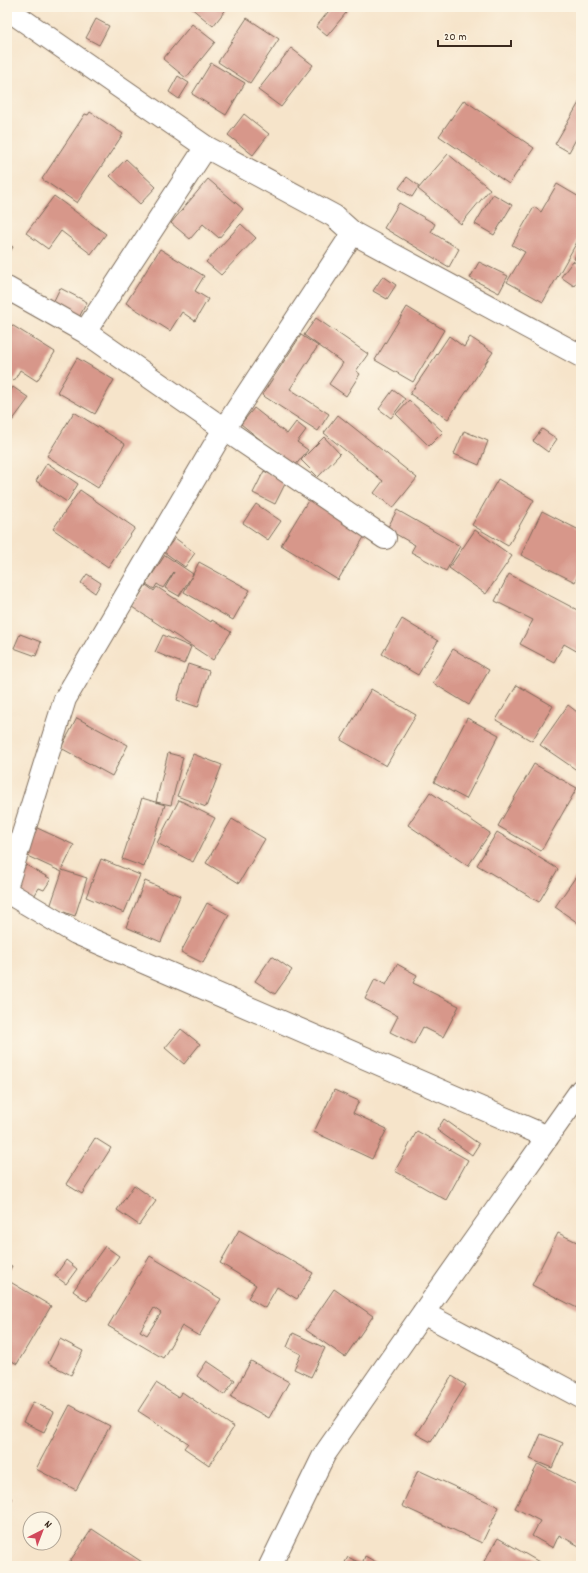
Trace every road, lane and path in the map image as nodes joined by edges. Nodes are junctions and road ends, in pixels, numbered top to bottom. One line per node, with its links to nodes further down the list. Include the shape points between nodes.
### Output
1 (7, 9): 2 (street)
2 (206, 147): 3 (street, via 334,216); 5 (street)
3 (353, 233): 6 (street); 7 (street)
4 (7, 288): 5 (street)
5 (86, 332): 7 (street)
6 (581, 356)
7 (224, 429): 8 (street); 9 (street, via 65,700)
8 (385, 538)
9 (7, 885)
10 (7, 892): 12 (street, via 76,932)
11 (581, 1090): 12 (street)
12 (548, 1137): 13 (street)
13 (422, 1313): 14 (street); 15 (street, via 324,1455)
14 (581, 1397)
15 (270, 1566)

